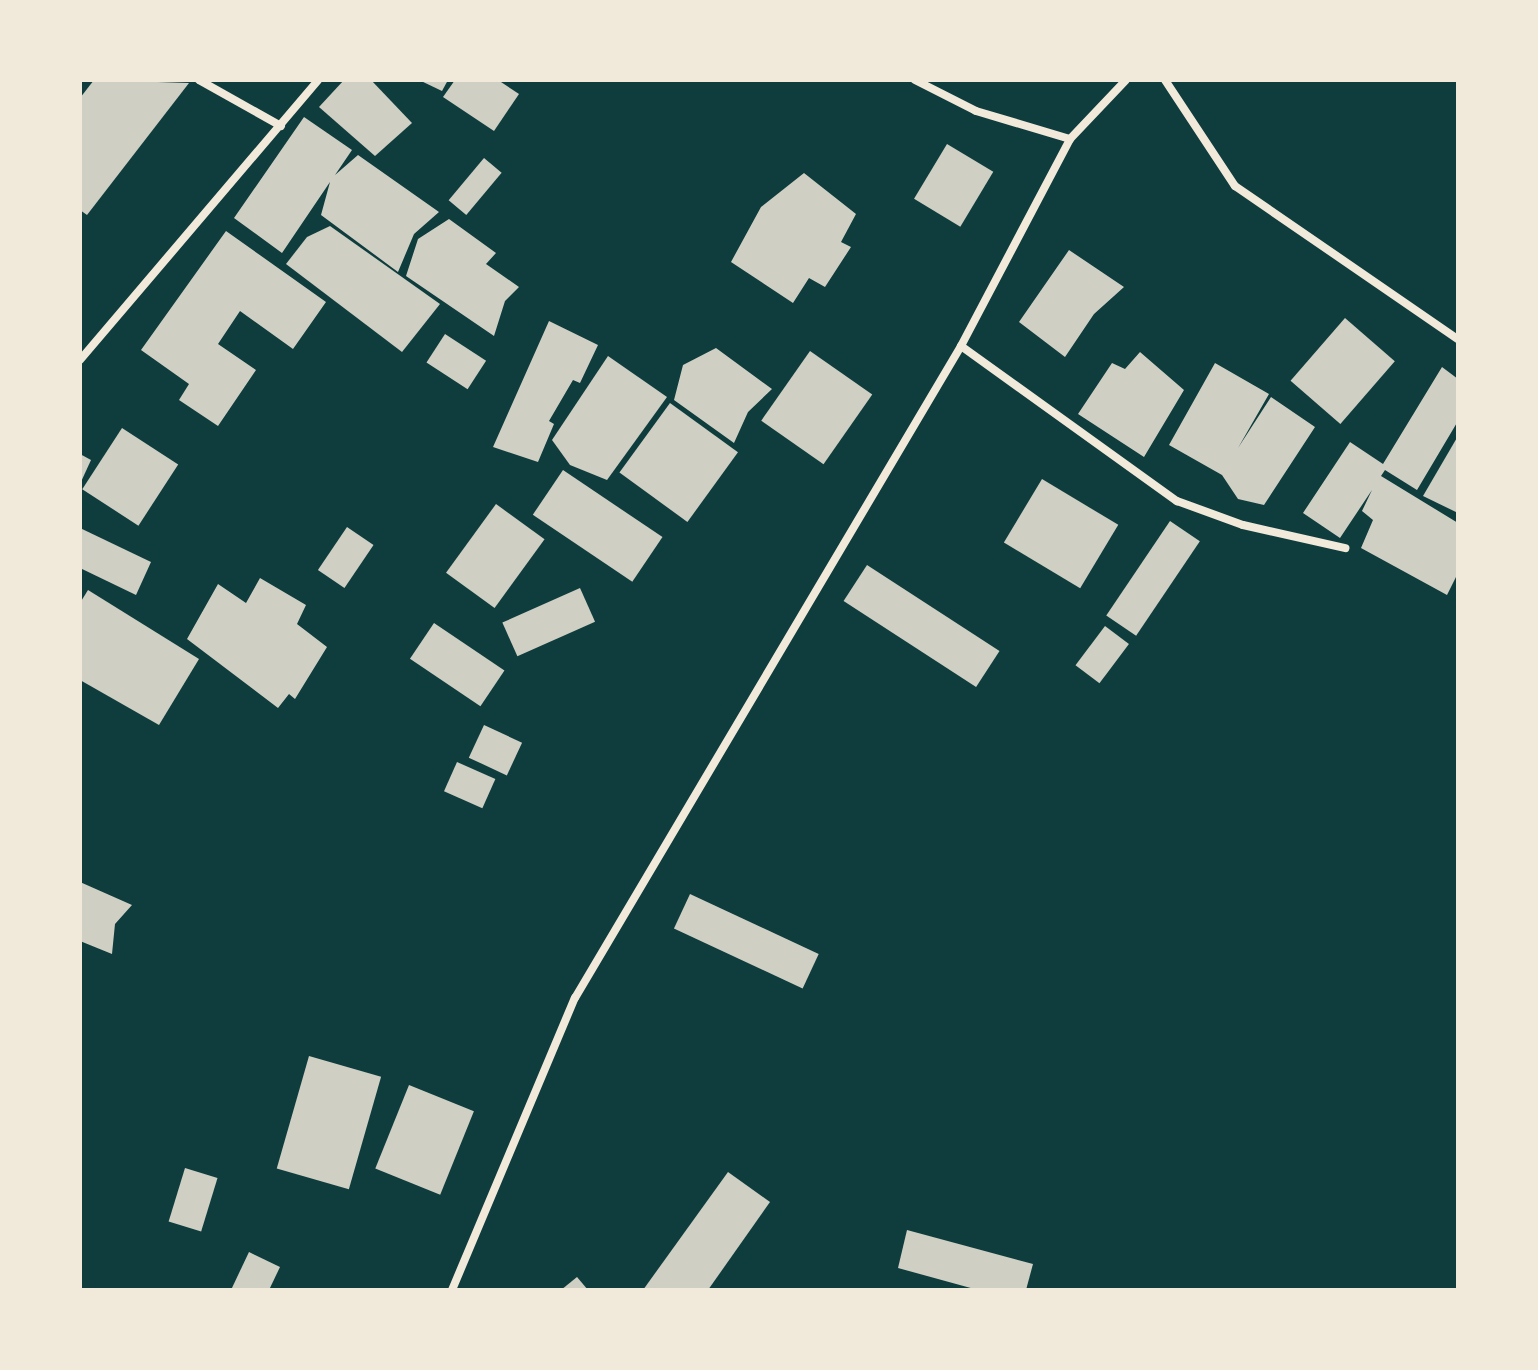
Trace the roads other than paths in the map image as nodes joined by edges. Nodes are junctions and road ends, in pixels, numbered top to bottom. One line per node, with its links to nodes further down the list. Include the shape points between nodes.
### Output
1 (199, 80): 6 (street)
2 (318, 80): 6 (street)
3 (915, 80): 7 (street, via 976,111)
4 (1126, 80): 7 (street)
5 (1165, 80): 8 (street, via 1235,186)
6 (281, 126): 10 (street)
7 (1070, 139): 9 (street)
8 (1458, 339)
9 (961, 346): 11 (street, via 1177,501 1243,525); 12 (street, via 575,998)
10 (80, 360)
11 (1345, 548)
12 (452, 1290)

